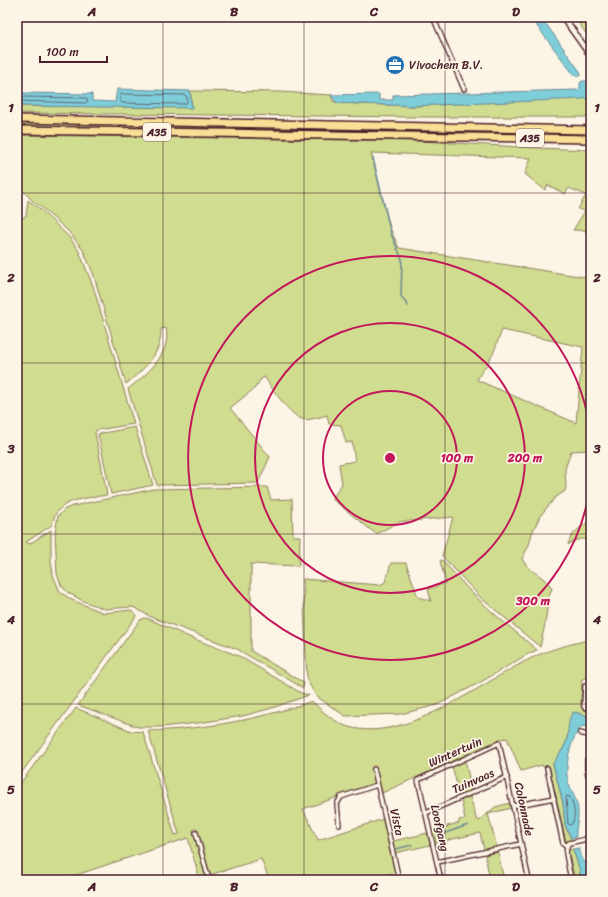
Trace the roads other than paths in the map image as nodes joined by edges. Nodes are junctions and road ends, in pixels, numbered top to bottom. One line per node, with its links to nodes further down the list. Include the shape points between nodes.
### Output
1 (433, 17): 4 (street)
2 (563, 17): 3 (main road)
3 (591, 56)
4 (464, 89)
5 (17, 119): 7 (highway, A35)
6 (591, 125): 7 (highway, A35)
7 (546, 129): 9 (highway, A35)
8 (17, 130): 10 (highway, A35)
9 (591, 130)
10 (591, 139)
11 (585, 686): 12 (street, via 584,707)
12 (591, 709)
13 (580, 733): 14 (street)
14 (591, 736)
15 (499, 743): 19 (street, Colonnade); 20 (street, Wintertuin)
16 (587, 760): 22 (street, via 586,771)
17 (547, 768): 23 (street)
18 (374, 769): 21 (street, Vista)
19 (507, 777): 24 (street, Colonnade); 25 (street, Tuinvaas)
20 (418, 780): 25 (street, Loofgang)
21 (378, 785): 26 (street, via 341,797 337,804); 34 (street, Vista)
22 (591, 785)
23 (554, 798): 24 (street); 30 (street, via 563,843)
24 (513, 806): 29 (street, Colonnade)
25 (426, 813): 31 (street, Loofgang)
26 (339, 825)
27 (196, 833): 33 (street)
28 (591, 838): 30 (street, via 569,843)
29 (522, 844): 31 (street); 32 (street, Colonnade)
30 (567, 846): 37 (street)
31 (437, 862): 35 (street, Loofgang)
32 (529, 879): 36 (street)
33 (209, 880)
34 (400, 880)
35 (441, 880)
36 (521, 880)
37 (571, 880)

